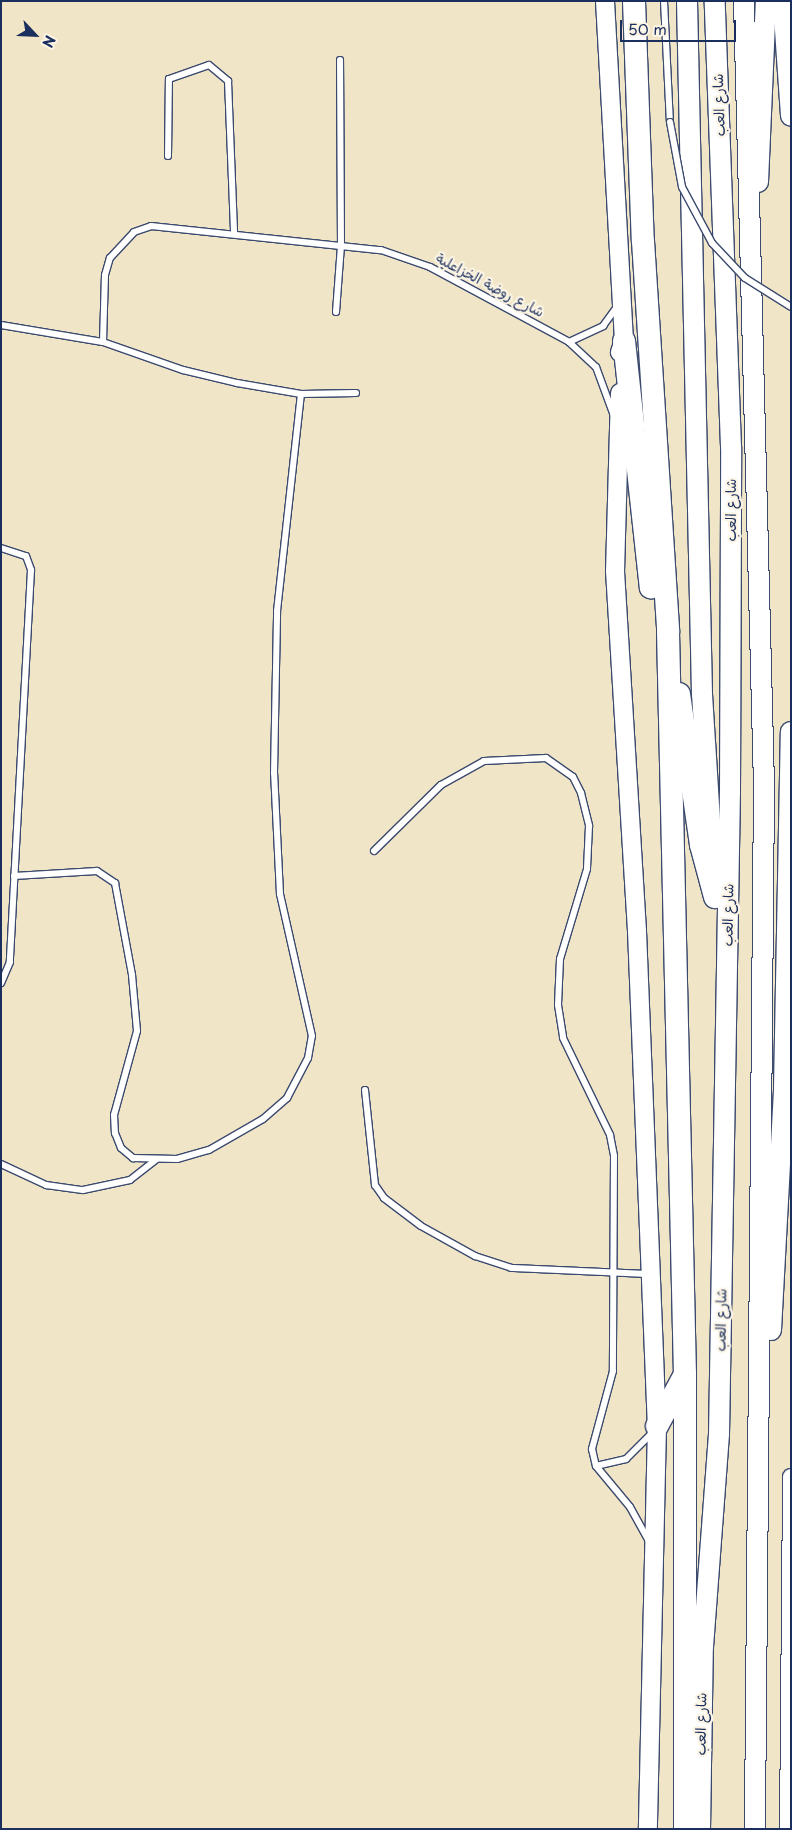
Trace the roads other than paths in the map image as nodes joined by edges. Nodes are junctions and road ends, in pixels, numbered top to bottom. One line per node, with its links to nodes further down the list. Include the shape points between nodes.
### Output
1 (605, 1): 15 (main road)
2 (634, 1): 26 (highway, via 643,240)
3 (664, 1): 16 (lane, bridge, via 670,122 682,187 712,243 745,278)
4 (687, 1): 31 (main road, via 702,694)
5 (715, 1): 32 (main road, شارع العب, via 730,446)
6 (744, 1): 14 (main road, شارع العب)
7 (766, 1): 14 (main road, via 762,154)
8 (783, 1): 10 (main road)
9 (340, 60): 13 (lane)
10 (791, 116)
11 (168, 156): 12 (lane, via 169,80 209,65 228,81)
12 (234, 232): 13 (lane, شارع روضة الخزاعلية); 20 (lane, شارع روضة الخزاعلية, via 151,226 120,244 105,275)
13 (341, 246): 17 (lane); 21 (lane, شارع روضة الخزاعلية, via 397,254)
14 (750, 251): 45 (main road, شارع العب, via 763,618)
15 (622, 294): 19 (main road); 21 (lane, via 603,326)
16 (791, 307)
17 (336, 312)
18 (1, 325): 20 (lane)
19 (624, 341): 24 (main road, via 619,362); 27 (highway, via 656,636)
20 (104, 342): 22 (lane, via 183,370)
21 (569, 342): 24 (lane, شارع روضة الخزاعلية, via 596,367)
22 (301, 394): 23 (lane); 35 (lane, via 277,611 274,773 280,894 308,1008 312,1036 308,1058 287,1098 263,1118 209,1150)
23 (356, 394)
24 (621, 431): 39 (main road, via 615,580 627,736)
25 (1, 548): 30 (lane, via 26,556 31,570)
26 (668, 632): 27 (highway); 31 (highway, via 701,844)
27 (668, 690): 40 (highway)
28 (791, 732): 37 (main road)
29 (374, 851): 38 (lane, via 441,785 484,761 546,758 573,777 587,809 589,847 582,894 560,959 558,1005 563,1038 612,1143)
30 (14, 876): 33 (lane, via 10,962); 35 (lane, via 97,871 114,883 132,975 137,1031 114,1115 115,1133 121,1148 133,1158)
31 (715, 897): 32 (main road)
32 (727, 952): 48 (main road, شارع العب, via 719,1434)
33 (1, 982)
34 (365, 1090): 38 (lane, via 372,1176 384,1198 396,1208 458,1248 511,1268)
35 (156, 1160): 36 (lane, via 130,1180 83,1190 46,1185)
36 (1, 1164)
37 (786, 1177): 45 (main road)
38 (614, 1273): 39 (lane); 42 (lane, via 613,1371 593,1440)
39 (651, 1274): 41 (main road)
40 (685, 1373): 41 (highway); 50 (highway)
41 (657, 1426): 42 (lane, via 634,1454); 46 (main road)
42 (596, 1466): 46 (lane, via 630,1507)
43 (791, 1477): 44 (street)
44 (790, 1498): 47 (street)
45 (759, 1504): 53 (main road, شارع العب)
46 (653, 1548): 49 (main road)
47 (790, 1701): 54 (street)
48 (701, 1738): 51 (main road, شارع العب); 52 (main road)
49 (648, 1829)
50 (684, 1829)
51 (700, 1829)
52 (711, 1829)
53 (755, 1829)
54 (788, 1829)

